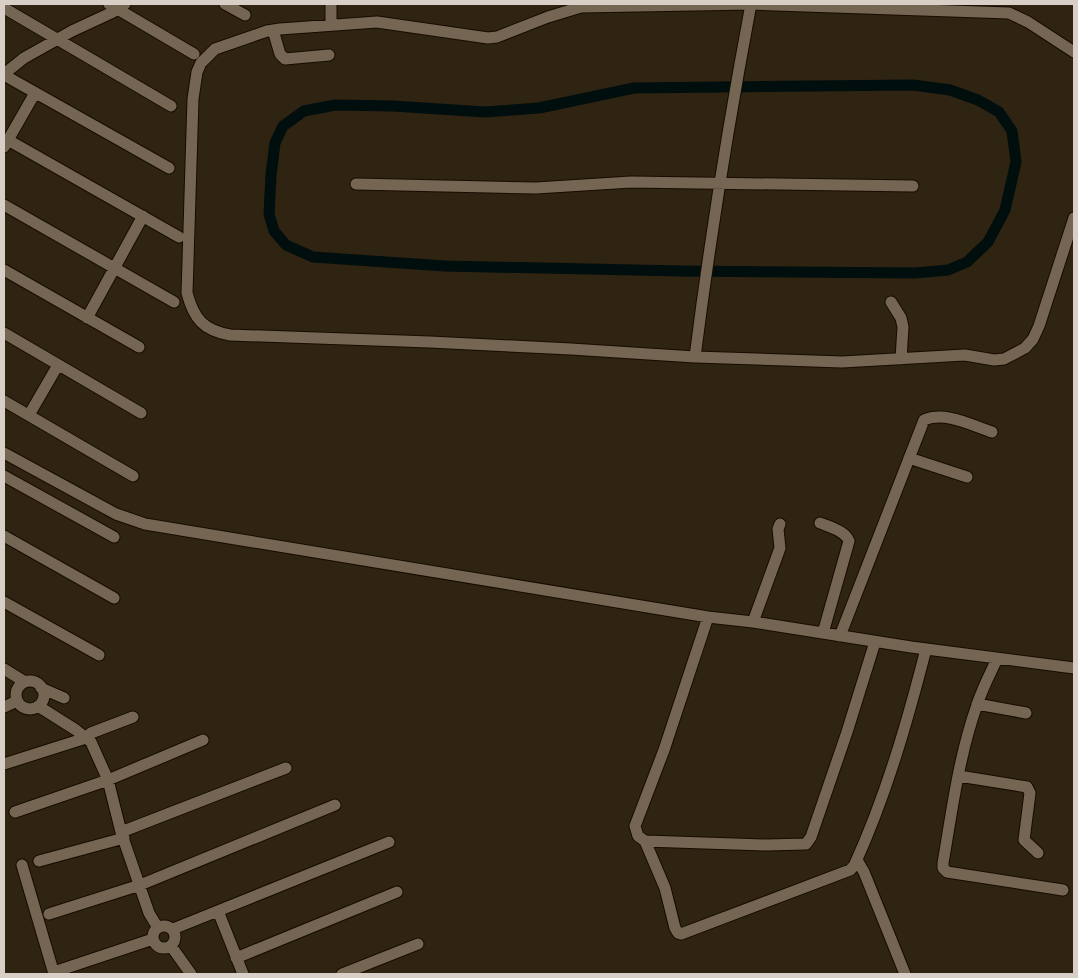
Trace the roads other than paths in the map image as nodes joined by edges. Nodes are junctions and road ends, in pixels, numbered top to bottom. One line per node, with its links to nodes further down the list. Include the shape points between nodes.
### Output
1 (225, 4): 7 (street)
2 (331, 4): 8 (street)
3 (751, 4): 5 (street); 8 (street, via 581,7 488,38 377,22); 19 (street)
4 (117, 5): 10 (street, via 114,12); 12 (street)
5 (809, 5): 11 (street, via 1009,13)
6 (4, 8): 10 (street)
7 (245, 15)
8 (331, 25): 9 (street)
9 (273, 30): 13 (street, via 280,54 285,59); 33 (street, via 215,49 197,72 193,99 187,293 196,315 210,329 230,335 477,344)
10 (57, 39): 14 (street); 16 (street)
11 (1074, 52)
12 (194, 54)
13 (330, 56)
14 (4, 74): 15 (street)
15 (34, 93): 17 (street); 18 (street)
16 (171, 106)
17 (6, 143): 23 (street)
18 (169, 168)
19 (720, 183): 20 (street, via 631,182 536,188); 21 (street); 33 (street)
20 (356, 184)
21 (913, 186)
22 (4, 205): 26 (street)
23 (142, 216): 25 (street); 26 (street)
24 (1074, 218): 34 (street, via 1039,326 1025,348 1004,359 994,360 965,355)
25 (179, 237)
26 (114, 268): 28 (street); 30 (street)
27 (4, 270): 30 (street)
28 (174, 302)
29 (891, 302): 34 (street, via 903,326)
30 (88, 318): 32 (street)
31 (4, 333): 35 (street)
32 (139, 347)
33 (695, 357): 34 (street, via 842,362)
34 (901, 359)
35 (58, 364): 37 (street); 38 (street)
36 (4, 401): 38 (street)
37 (141, 413)
38 (29, 416): 43 (street)
39 (992, 432): 41 (street, via 944,416 931,417 924,420)
40 (4, 453): 51 (street, via 116,514 145,524)
41 (909, 458): 44 (street); 54 (street)
42 (4, 476): 48 (street)
43 (133, 476)
44 (967, 477)
45 (820, 523): 53 (street, via 840,532 849,541)
46 (780, 524): 52 (street, via 780,548)
47 (4, 536): 49 (street)
48 (114, 537)
49 (114, 598)
50 (4, 602): 57 (street)
51 (708, 617): 52 (street); 79 (street, via 635,826 638,836)
52 (753, 622): 53 (street)
53 (823, 633): 54 (street)
54 (840, 636): 55 (street)
55 (875, 642): 56 (street); 79 (street, via 806,844 775,846)
56 (926, 649): 58 (street); 82 (street, via 908,722 877,816)
57 (99, 655)
58 (997, 659): 59 (street); 65 (street)
59 (1074, 668)
60 (4, 669): 61 (street)
61 (25, 682): 62 (street, via 33,682); 64 (street, via 16,692)
62 (41, 688): 63 (street); 66 (street, via 43,699)
63 (64, 698)
64 (17, 701): 66 (street, via 26,708); 67 (street)
65 (977, 704): 68 (street); 74 (street)
66 (38, 706): 70 (street)
67 (4, 707)
68 (1026, 713)
69 (133, 717): 70 (street)
70 (86, 738): 72 (street); 75 (street, via 91,742)
71 (203, 740): 75 (street)
72 (4, 764)
73 (286, 768): 78 (street)
74 (959, 776): 81 (street, via 1027,788 1030,793 1024,840); 86 (street, via 943,863 946,872)
75 (108, 780): 77 (street); 78 (street)
76 (335, 806): 85 (street)
77 (15, 812)
78 (122, 835): 83 (street); 85 (street)
79 (645, 841): 82 (street, via 665,888 675,928 681,934 850,870)
80 (389, 842): 88 (street)
81 (1038, 853)
82 (857, 860): 100 (street)
83 (39, 861)
84 (22, 865): 96 (street)
85 (140, 885): 89 (street); 90 (street, via 149,913)
86 (1063, 890)
87 (397, 892): 95 (street)
88 (218, 911): 91 (street); 95 (street)
89 (49, 914)
90 (158, 928): 91 (street); 92 (street)
91 (173, 929): 94 (street, via 176,937)
92 (153, 940): 94 (street, via 162,948); 96 (street)
93 (418, 944): 99 (street)
94 (171, 946): 97 (street)
95 (236, 958): 98 (street)
96 (56, 973)
97 (191, 974)
98 (243, 974)
99 (342, 974)
100 (905, 974)

